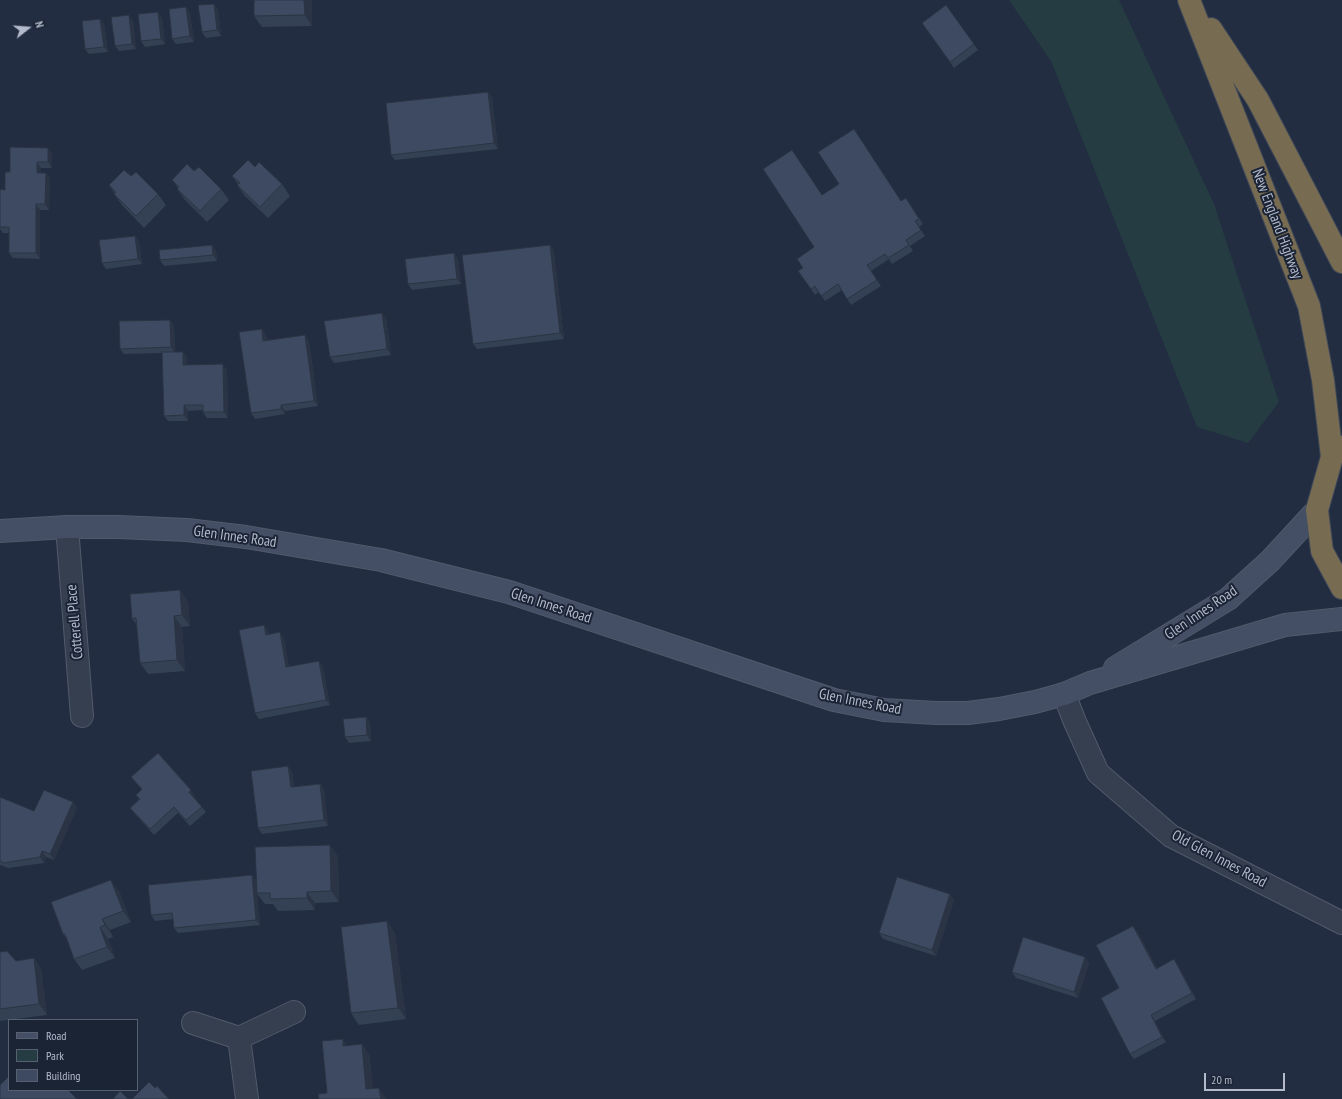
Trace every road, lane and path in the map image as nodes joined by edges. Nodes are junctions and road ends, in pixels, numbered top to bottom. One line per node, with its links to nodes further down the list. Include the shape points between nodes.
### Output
1 (1190, 0): 2 (highway, New England Highway, via 1258,100); 3 (highway, New England Highway, via 1309,306)
2 (1342, 262)
3 (1337, 452): 4 (highway)
4 (1317, 510): 7 (highway, via 1322,551); 9 (main road, Glen Innes Road, via 1270,561 1228,599)
5 (67, 527): 6 (main road, Glen Innes Road); 10 (main road, Glen Innes Road, via 187,530 246,537 380,560 509,592 834,700 884,710 968,713 1035,702); 11 (street, Cotterell Place)
6 (0, 530)
7 (1342, 588)
8 (1342, 619): 9 (main road, Glen Innes Road, via 1285,625)
9 (1090, 683): 10 (main road, Glen Innes Road)
10 (1064, 694): 12 (street, Old Glen Innes Road, via 1098,773 1171,836)
11 (82, 716)
12 (1342, 923)
13 (294, 1012): 15 (street)
14 (193, 1023): 15 (street)
15 (239, 1038): 16 (street)
16 (247, 1099)

